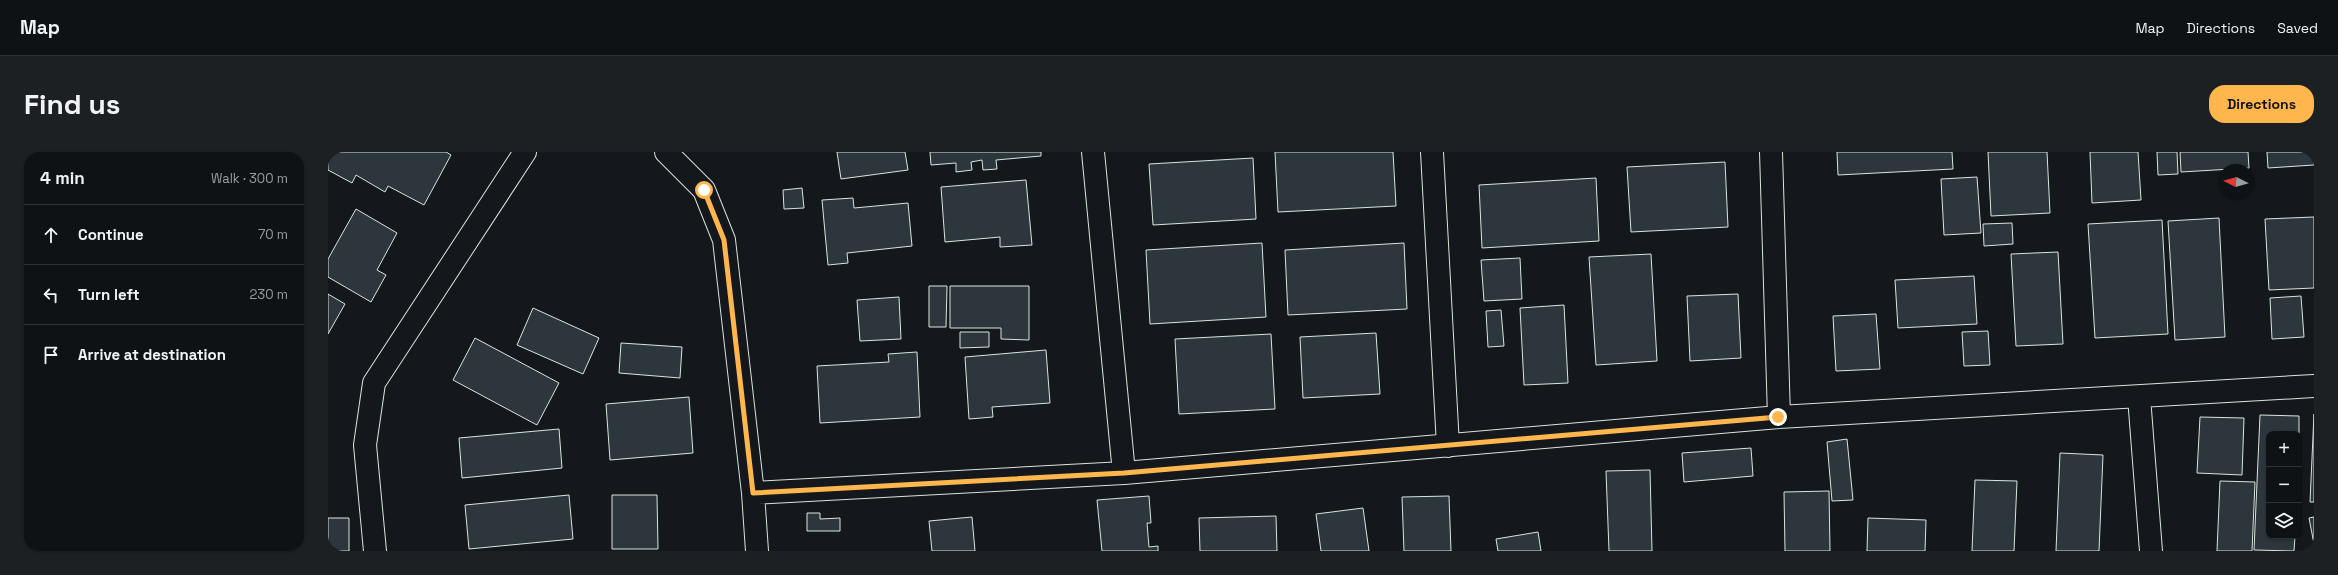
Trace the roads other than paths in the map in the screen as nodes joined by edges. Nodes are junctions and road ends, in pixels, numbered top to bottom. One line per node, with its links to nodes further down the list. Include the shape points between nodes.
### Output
1 (524, 152): 12 (street, via 374,383 365,446)
2 (666, 152): 11 (street, via 704,190 724,240)
3 (1093, 152): 10 (street)
4 (1432, 152): 9 (street)
5 (1771, 152): 8 (street)
6 (2314, 386): 7 (street)
7 (2139, 397): 8 (street); 14 (street)
8 (1778, 417): 9 (street)
9 (1448, 446): 10 (street)
10 (1124, 473): 11 (street)
11 (753, 493): 13 (street)
12 (375, 551)
13 (757, 551)
14 (2151, 551)

